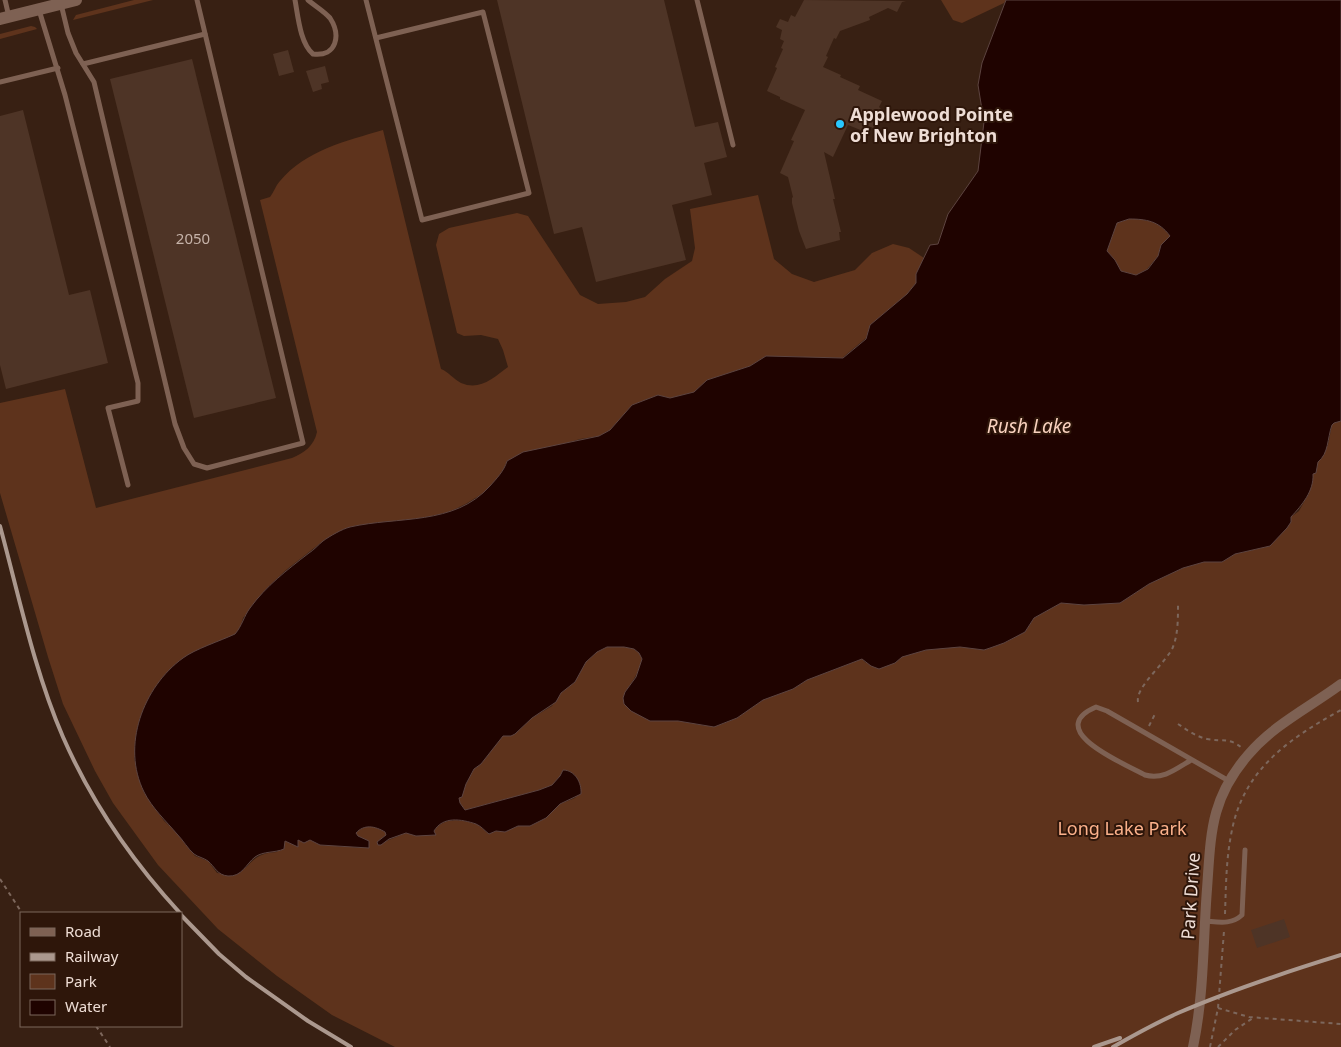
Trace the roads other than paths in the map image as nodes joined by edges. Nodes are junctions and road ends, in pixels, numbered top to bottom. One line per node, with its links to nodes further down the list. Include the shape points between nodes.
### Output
1 (5, 0): 10 (lane)
2 (76, 0): 8 (street)
3 (197, 0): 11 (lane)
4 (295, 0): 5 (lane, via 308,50 313,54 325,53 334,46 335,27 328,16)
5 (308, 0)
6 (366, 0): 12 (lane)
7 (697, 0): 16 (lane)
8 (60, 4): 9 (street); 13 (lane, via 68,33)
9 (39, 9): 10 (street); 14 (lane)
10 (5, 18)
11 (205, 34): 13 (lane); 13 (lane, via 303,443 207,468 194,464 175,424 94,82)
12 (376, 38): 12 (lane, via 422,220 529,193 483,12)
13 (83, 64)
14 (58, 68): 15 (lane); 17 (lane, via 138,383 138,401 108,408)
15 (0, 82)
16 (733, 145)
17 (128, 486)
18 (1341, 684): 20 (street, Park Drive, via 1273,731 1249,753)
19 (1191, 760): 19 (lane, via 1107,711 1096,707 1079,719 1079,730 1089,744 1145,775 1163,776); 20 (lane)
20 (1229, 781): 22 (street, Park Drive, via 1211,828)
21 (1245, 850): 22 (lane, via 1242,914 1231,922)
22 (1204, 921): 23 (street, Park Drive, via 1200,1004)
23 (1193, 1047)

